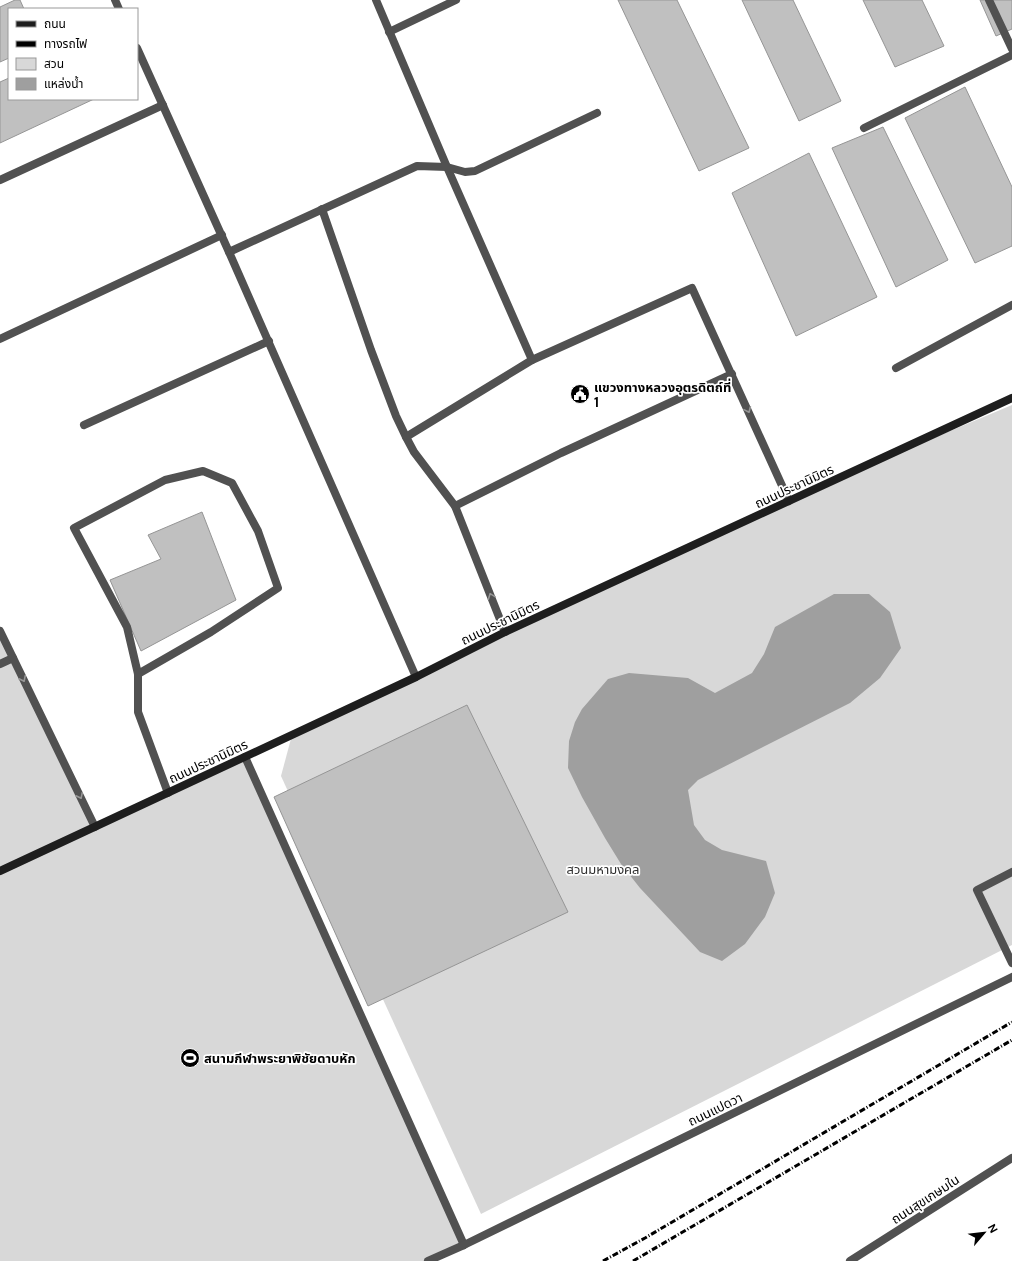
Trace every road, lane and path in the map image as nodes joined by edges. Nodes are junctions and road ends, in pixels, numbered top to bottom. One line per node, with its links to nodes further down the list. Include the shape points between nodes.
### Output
1 (376, 0): 4 (street)
2 (456, 0): 4 (street)
3 (989, 0): 5 (street)
4 (389, 32): 11 (street)
5 (1012, 49)
6 (138, 50): 8 (street)
7 (1012, 55): 10 (street)
8 (163, 105): 12 (street); 14 (street)
9 (597, 113): 11 (street, via 474,171 465,172)
10 (864, 128)
11 (447, 167): 13 (street, via 417,166); 19 (street)
12 (0, 180)
13 (322, 209): 15 (street); 24 (street, via 371,350)
14 (222, 236): 15 (street); 17 (street)
15 (230, 252): 18 (street)
16 (1012, 305): 20 (street)
17 (0, 339)
18 (268, 341): 23 (street); 32 (street)
19 (532, 360): 21 (street, via 692,288); 24 (street)
20 (896, 368)
21 (732, 374): 25 (street, one-way to 25); 26 (street)
22 (1012, 398): 25 (main road, ถนนประชานิมิตร)
23 (84, 425)
24 (406, 437): 26 (street, via 414,452)
25 (789, 501): 28 (main road, ถนนประชานิมิตร)
26 (455, 506): 28 (street, one-way to 26)
27 (0, 632): 29 (street)
28 (505, 632): 32 (main road, ถนนประชานิมิตร)
29 (13, 658): 30 (street); 35 (street, one-way to 35)
30 (0, 664)
31 (138, 674): 31 (street, via 127,627 74,528 165,480 203,472 232,483 258,531 278,588 211,632); 34 (street, via 138,712)
32 (416, 677): 33 (main road, ถนนประชานิมิตร)
33 (245, 757): 34 (main road, ถนนประชานิมิตร); 41 (street)
34 (168, 793): 35 (main road, ถนนประชานิมิตร)
35 (95, 827): 36 (main road, ถนนประชานิมิตร)
36 (0, 871)
37 (1012, 872): 38 (street, via 977,890)
38 (1012, 963)
39 (1012, 977): 41 (street, ถนนแปดวา)
40 (1012, 1158): 43 (street, ถนนสุขเกษมใน)
41 (464, 1245): 42 (street, ถนนแปดวา)
42 (428, 1261)
43 (850, 1261)

